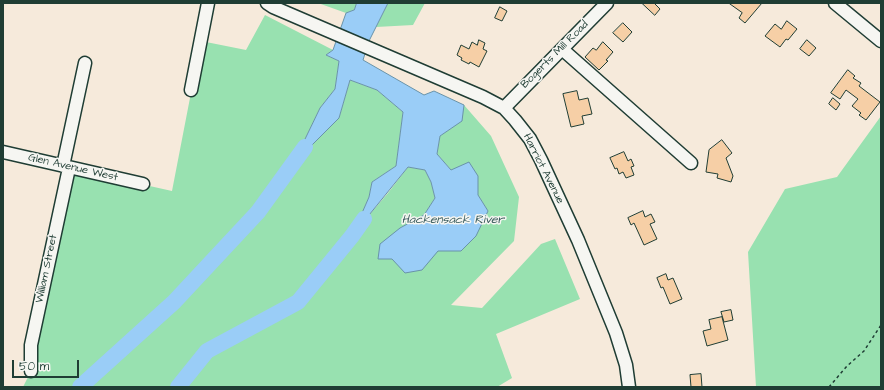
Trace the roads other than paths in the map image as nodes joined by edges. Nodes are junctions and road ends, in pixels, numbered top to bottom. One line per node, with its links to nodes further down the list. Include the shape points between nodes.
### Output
1 (208, 3): 8 (street)
2 (607, 3): 6 (street, Bogerts Mill Road)
3 (835, 3): 5 (street)
4 (268, 4): 9 (street, Harriot Avenue)
5 (881, 41)
6 (562, 49): 9 (street, Bogerts Mill Road); 11 (street)
7 (85, 63): 12 (street, William Street)
8 (191, 90)
9 (504, 108): 15 (street, Harriot Avenue, via 530,139 578,240 620,344)
10 (3, 152): 12 (street, Glen Avenue West)
11 (691, 163)
12 (66, 167): 13 (street, Glen Avenue West); 14 (street, William Street, via 31,345)
13 (143, 184)
14 (31, 372)
15 (629, 387)

